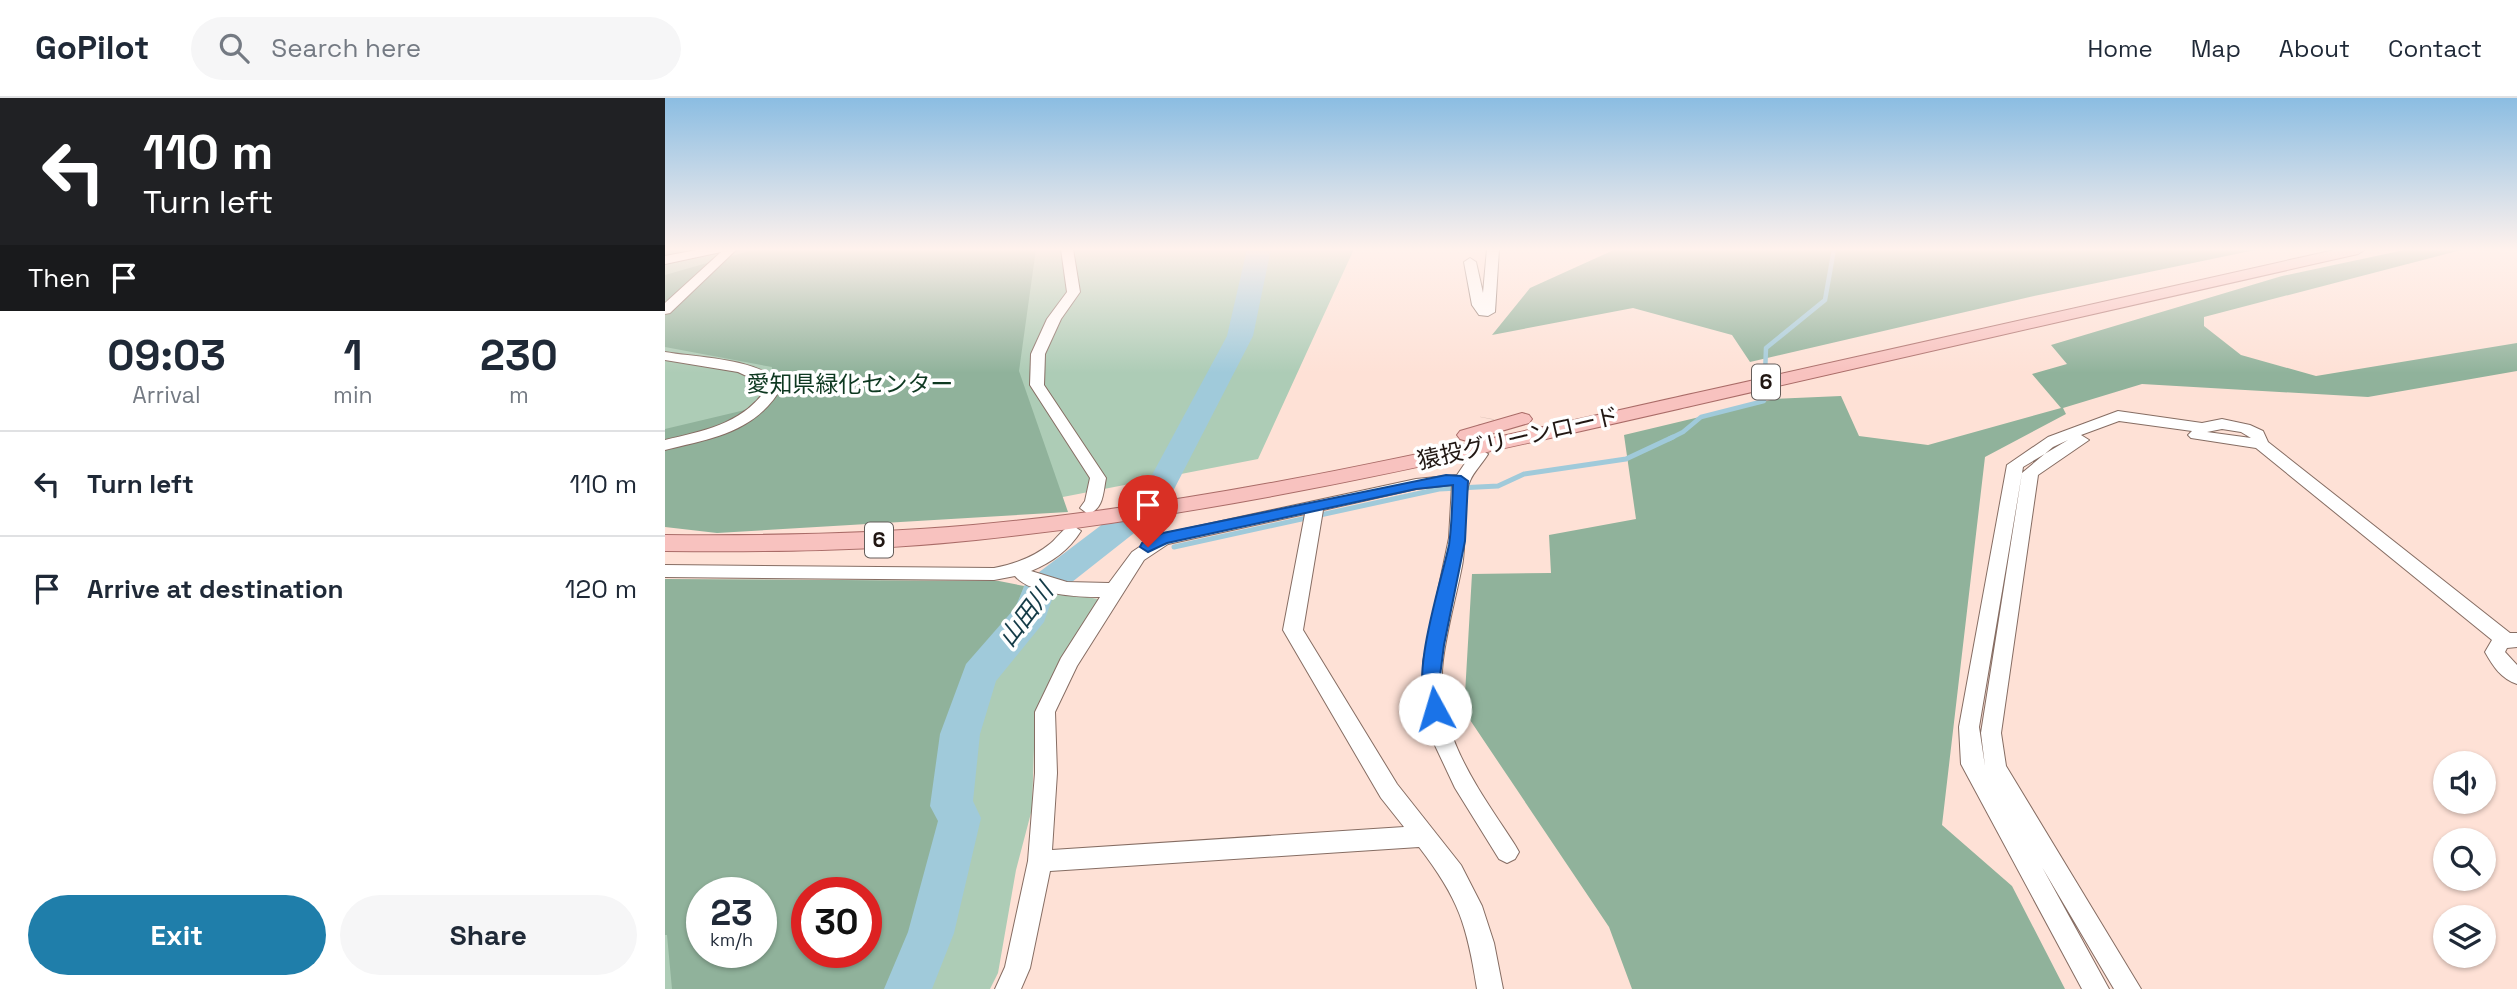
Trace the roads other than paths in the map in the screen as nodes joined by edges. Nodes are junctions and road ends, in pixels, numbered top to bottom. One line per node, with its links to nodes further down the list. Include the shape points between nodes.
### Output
1 (686, 291): 8 (street)
2 (1074, 291): 19 (street, via 1038,354 1037,385 1098,478)
3 (1476, 291): 4 (street, via 1484,312 1488,312)
4 (1490, 291)
5 (2169, 291): 7 (main road, 猿投グリーンロード / 6)
6 (2183, 291): 9 (main road)
7 (2092, 308): 11 (main road, via 1858,354); 13 (main road, 猿投グリーンロード / 6)
8 (665, 310)
9 (2036, 337)
10 (665, 356): 15 (street, via 755,372 776,385 764,403 740,423)
11 (1748, 369)
12 (1842, 380): 13 (main road)
13 (1524, 428): 19 (main road, 6, via 1254,493)
14 (2261, 444): 24 (street); 31 (street, via 2258,434 2245,428 2222,424 2202,428 2118,416 2053,440 2015,465 1969,727 1972,764); 32 (street, via 2125,424 2059,451 2030,473 1991,733 1996,768)
15 (665, 446)
16 (1480, 454): 17 (street)
17 (1461, 481): 18 (street, via 1416,484); 27 (street, via 1457,541 1430,684 1440,735)
18 (1315, 506): 23 (street, via 1163,539 1138,556); 26 (street, via 1293,630 1389,790)
19 (1084, 520): 20 (main road, 6, via 886,540); 22 (street)
20 (665, 543)
21 (665, 571): 22 (street)
22 (1027, 575): 23 (street, via 1092,592)
23 (1114, 589): 28 (street, via 1068,663 1045,712)
24 (2511, 640): 25 (street, via 2497,646 2495,652)
25 (2517, 676)
26 (1425, 836): 28 (street); 30 (street, via 1454,873 1470,906)
27 (1507, 852)
28 (1040, 860): 29 (street)
29 (1009, 989)
30 (1490, 989)
31 (2096, 989)
32 (2127, 989)

